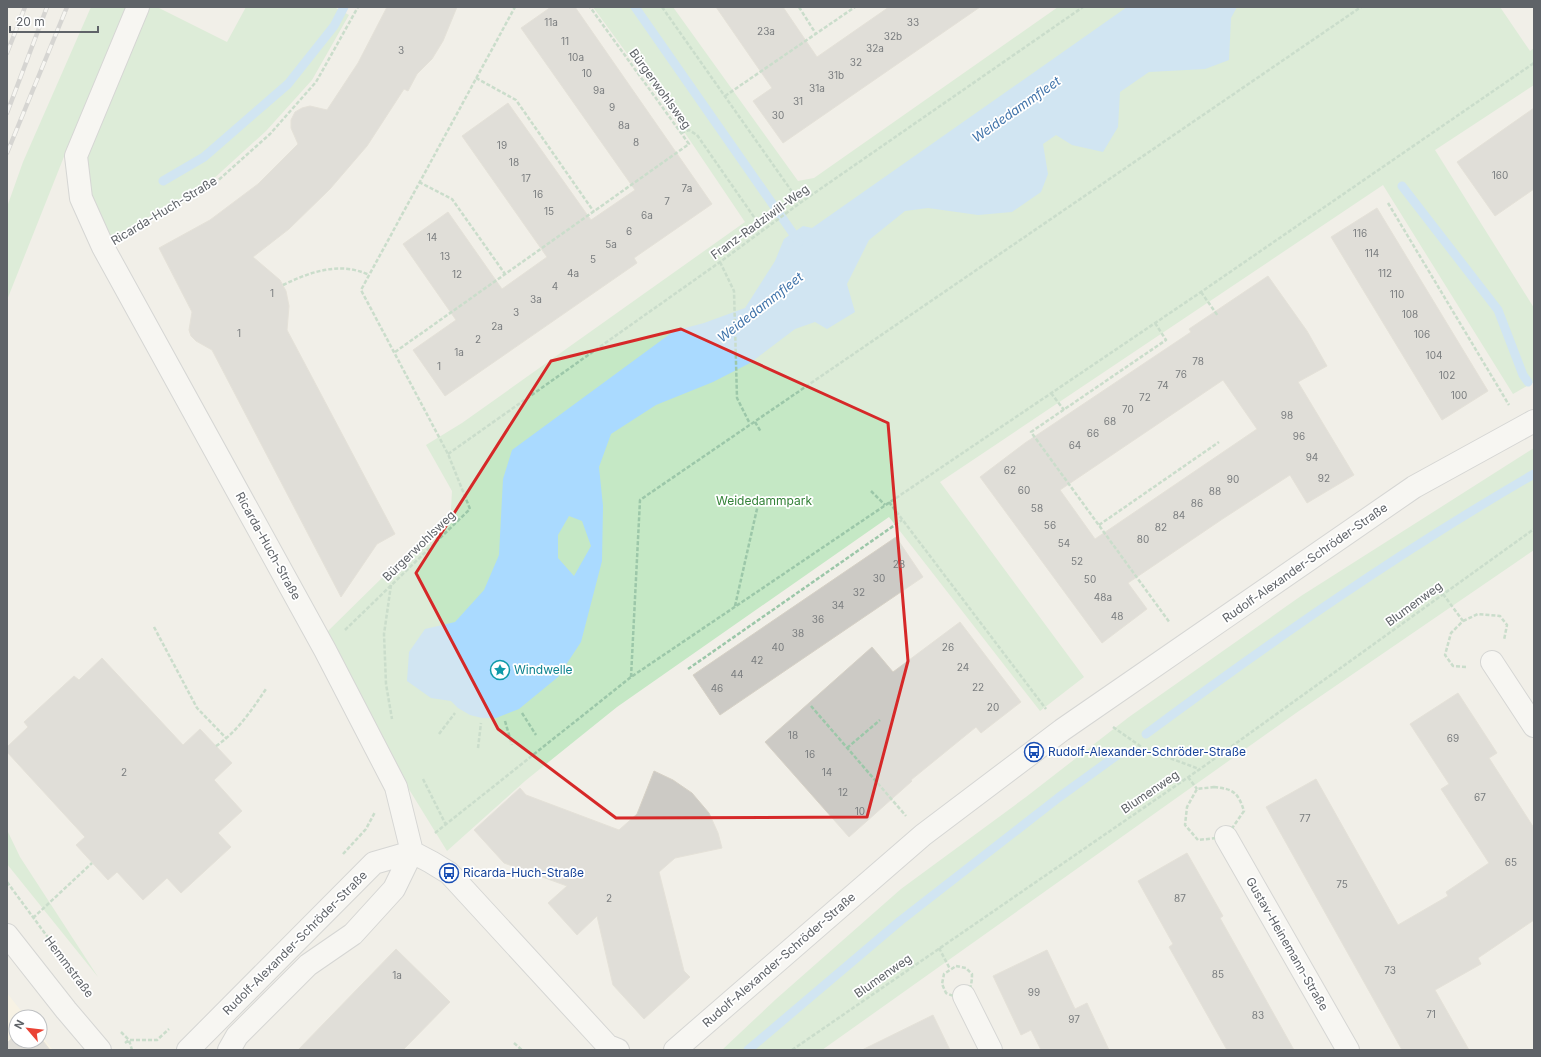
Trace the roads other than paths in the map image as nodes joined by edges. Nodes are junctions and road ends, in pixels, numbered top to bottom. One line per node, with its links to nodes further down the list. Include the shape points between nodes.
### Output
1 (138, 7): 6 (street, Ricarda-Huch-Straße, via 76,156 81,198 103,247 325,650 396,787)
2 (1528, 424): 13 (street, Rudolf-Alexander-Schröder-Straße, via 1414,488 1062,730 923,835)
3 (1492, 662): 4 (street)
4 (1534, 726)
5 (1226, 837): 15 (street, Gustav-Heinemann-Straße)
6 (412, 852): 10 (street, Rudolf-Alexander-Schröder-Straße, via 374,863); 11 (street, Rudolf-Alexander-Schröder-Straße, via 394,889 353,934 308,965 237,1036); 12 (street, via 450,873 608,1046)
7 (7, 935): 9 (street, via 66,1010)
8 (964, 996): 14 (street)
9 (110, 1048)
10 (188, 1050)
11 (229, 1050)
12 (618, 1050)
13 (675, 1050)
14 (991, 1050)
15 (1348, 1050)

